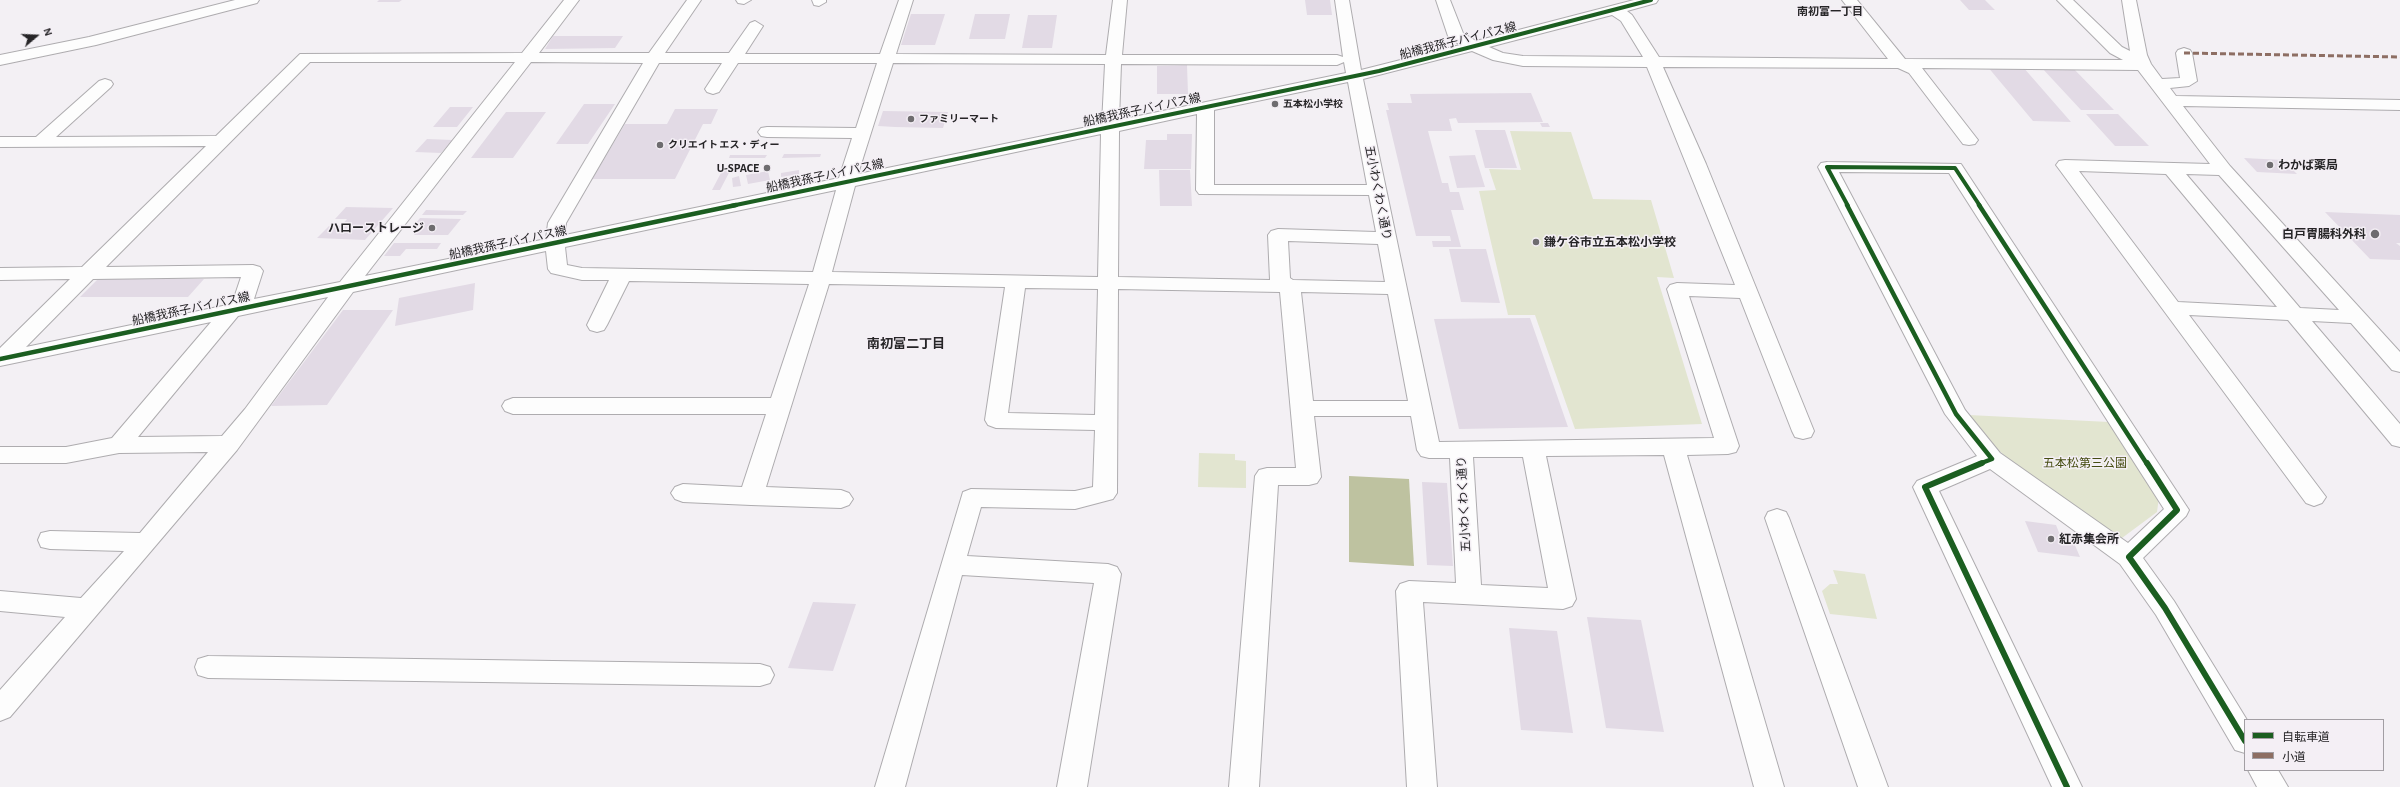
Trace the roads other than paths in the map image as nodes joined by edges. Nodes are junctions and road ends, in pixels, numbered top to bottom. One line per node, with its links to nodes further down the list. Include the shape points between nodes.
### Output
1 (252, 0): 20 (street, via 90,42)
2 (572, 0): 16 (street)
3 (694, 0): 17 (street)
4 (906, 0): 19 (street)
5 (1120, 0): 21 (street)
6 (1342, 0): 26 (street, 五小わくわく通り)
7 (1443, 0): 14 (street, via 1456,36)
8 (1651, 0): 12 (street, 船橋我孫子バイパス線)
9 (1849, 0): 24 (street)
10 (2064, 0): 25 (street, via 2116,50)
11 (2129, 0): 25 (street)
12 (1615, 10): 14 (street, 船橋我孫子バイパス線); 23 (street, via 1627,18)
13 (755, 26): 18 (street)
14 (1475, 47): 23 (street, via 1499,57 1523,61); 26 (street, 船橋我孫子バイパス線)
15 (2184, 53): 28 (street, via 2189,81)
16 (526, 58): 17 (street); 37 (street, via 306,57); 52 (street)
17 (653, 59): 18 (street); 45 (street, via 557,223)
18 (734, 59): 19 (street); 29 (street)
19 (887, 59): 21 (street); 35 (street)
20 (0, 60)
21 (1113, 60): 22 (street); 33 (street)
22 (1337, 60)
23 (1653, 61): 24 (street); 55 (street)
24 (1900, 63): 25 (street); 36 (street, via 1915,70)
25 (2143, 65): 28 (street)
26 (1355, 76): 32 (street, 船橋我孫子バイパス線); 43 (street, 五小わくわく通り)
27 (105, 84): 39 (street)
28 (2158, 84): 30 (street)
29 (713, 89)
30 (2172, 101): 31 (street); 41 (street)
31 (2400, 105)
32 (1206, 107): 33 (street, 船橋我孫子バイパス線); 43 (street, via 1205,190)
33 (1110, 127): 42 (street, 船橋我孫子バイパス線); 51 (street)
34 (767, 132): 35 (street)
35 (863, 133): 42 (street)
36 (1969, 140)
37 (220, 141): 39 (street); 46 (street)
38 (0, 142): 39 (street)
39 (40, 142)
40 (2171, 168): 41 (street); 56 (street, via 2065,165); 58 (street)
41 (2224, 170): 59 (street)
42 (848, 182): 45 (street, 船橋我孫子バイパス線); 49 (street)
43 (1377, 190): 44 (street, 五小わくわく通り)
44 (1387, 238): 53 (street, via 1278,236 1280,281); 54 (street, 五小わくわく通り)
45 (555, 244): 48 (street, via 558,269 582,274); 52 (street, 船橋我孫子バイパス線)
46 (88, 273): 47 (street); 57 (street, via 252,271); 61 (street)
47 (0, 274)
48 (622, 274): 49 (street); 60 (street)
49 (821, 278): 50 (street); 64 (street)
50 (1016, 282): 51 (street); 67 (street, via 996,420)
51 (1108, 283): 53 (street); 67 (street)
52 (346, 287): 57 (street, 船橋我孫子バイパス線); 70 (street)
53 (1290, 287): 54 (street); 66 (street)
54 (1397, 288): 65 (street, 五小わくわく通り)
55 (1748, 292): 68 (street); 72 (street, via 1677,289 1728,446)
56 (2173, 308): 58 (street); 79 (street)
57 (236, 310): 61 (street, 船橋我孫子バイパス線); 71 (street)
58 (2293, 314): 59 (street); 69 (street)
59 (2356, 317): 62 (street)
60 (597, 325)
61 (1, 359)
62 (2400, 365)
63 (513, 406): 64 (street)
64 (779, 406): 78 (street)
65 (1420, 408): 66 (street); 74 (street, 五小わくわく通り, via 1429,450)
66 (1302, 409): 96 (street, via 1309,476 1266,476)
67 (1106, 423): 85 (street, via 1105,493 1075,500 971,498)
68 (1802, 431)
69 (2400, 439)
70 (229, 444): 71 (street); 83 (street)
71 (119, 445): 75 (street, via 66,455)
72 (1673, 447): 73 (street); 98 (street)
73 (1533, 449): 74 (street); 86 (street, via 1563,599)
74 (1461, 450): 86 (street, 五小わくわく通り)
75 (0, 455)
76 (1992, 458): 84 (street); 84 (street, via 1956,414 1827,167 1955,168 2177,510); 100 (street, via 1925,487)
77 (683, 493): 78 (street)
78 (751, 496): 80 (street)
79 (2314, 497)
80 (841, 499)
81 (1777, 518): 99 (street)
82 (50, 540): 83 (street)
83 (146, 542): 88 (street)
84 (2128, 558): 92 (street, via 2165,608)
85 (953, 565): 94 (street); 95 (street, via 1108,574)
86 (1469, 594): 97 (street, via 1409,591)
87 (0, 602): 88 (street)
88 (87, 609): 91 (street)
89 (208, 667): 90 (street)
90 (760, 675)
91 (0, 709)
92 (2244, 739)
93 (2263, 771): 101 (street)
94 (890, 787)
95 (1072, 787)
96 (1244, 787)
97 (1422, 787)
98 (1768, 787)
99 (1873, 787)
100 (2067, 787)
101 (2273, 787)

